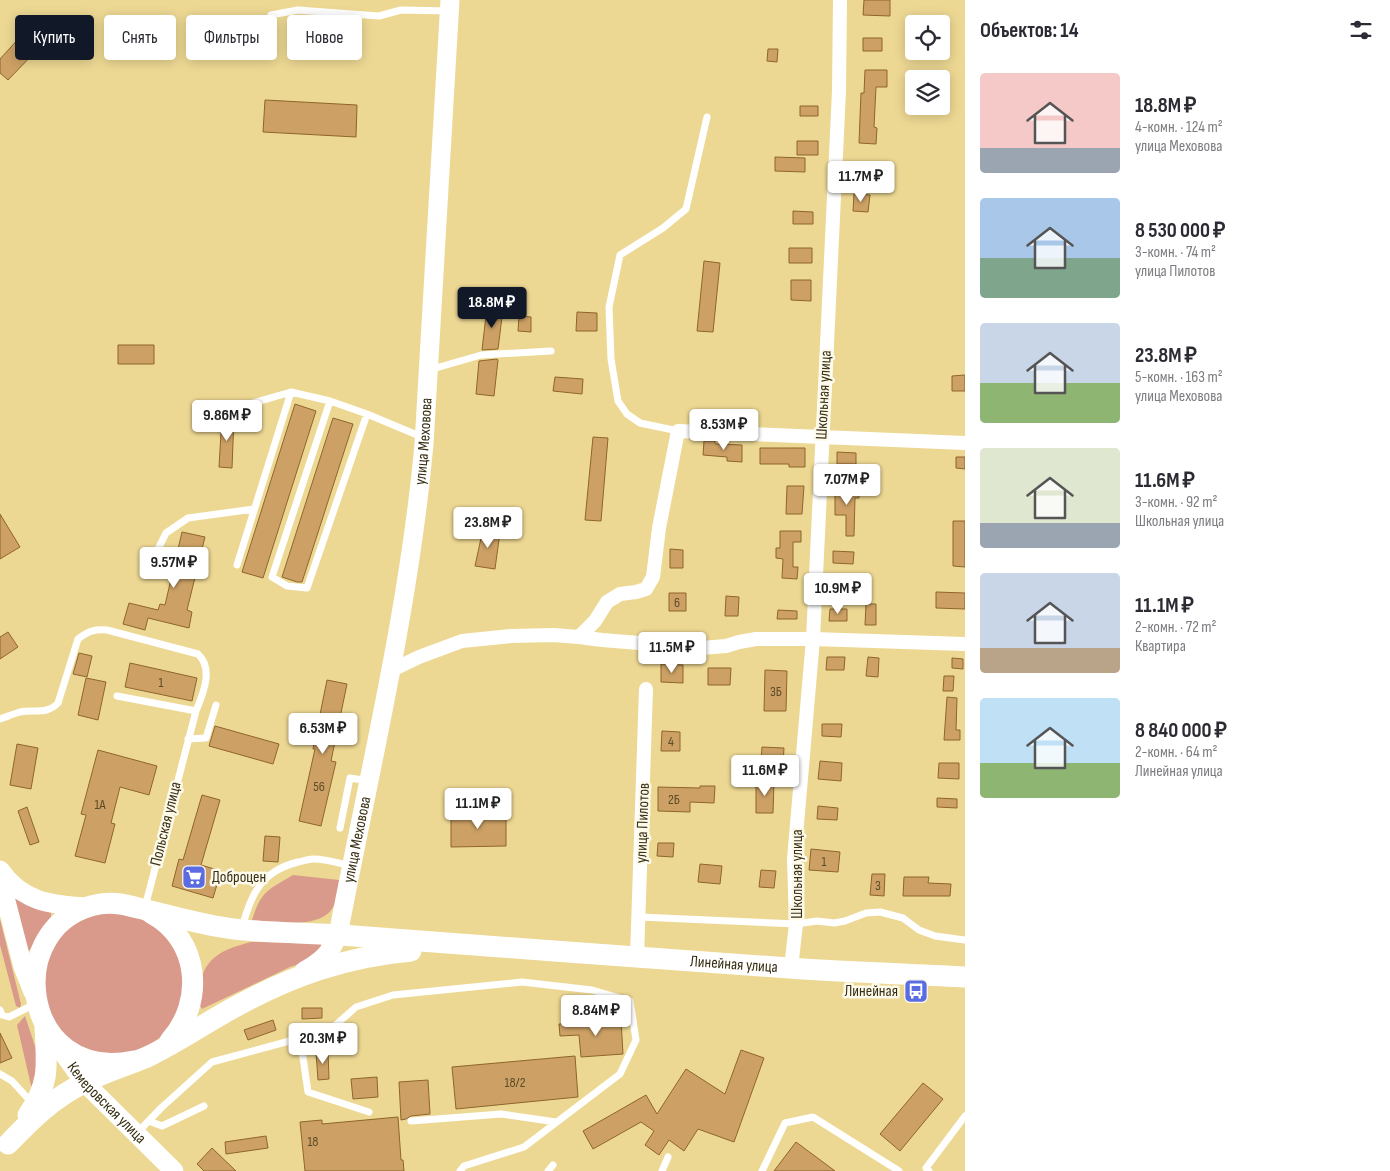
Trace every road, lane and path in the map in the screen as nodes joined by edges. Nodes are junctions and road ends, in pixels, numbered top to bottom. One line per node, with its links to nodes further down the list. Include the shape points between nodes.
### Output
1 (840, 0): 12 (street, Школьная улица, via 839,91)
2 (450, 6): 3 (lane, via 401,10 379,16 298,10); 6 (street, улица Меховова)
3 (271, 14)
4 (707, 117): 11 (lane, via 686,208 663,228 620,254 609,307 611,359 618,401 640,424)
5 (551, 351): 6 (lane, via 481,355)
6 (429, 370): 13 (street, улица Меховова)
7 (291, 392): 8 (lane); 9 (lane); 15 (lane)
8 (330, 401): 10 (lane); 10 (lane, via 272,577 287,586 307,588)
9 (236, 408)
10 (367, 414): 13 (lane)
11 (678, 431): 12 (street); 18 (street, via 653,577 646,589 620,594 607,602)
12 (822, 436): 14 (street); 19 (street, Школьная улица)
13 (424, 438): 21 (street, улица Меховова, via 418,508)
14 (965, 443)
15 (254, 509): 16 (lane, via 188,518 166,533); 17 (lane)
16 (154, 557)
17 (237, 565)
18 (579, 637): 19 (street, via 701,648 756,639); 21 (street, via 511,636 462,641)
19 (813, 639): 20 (street); 35 (street, Школьная улица, via 794,859)
20 (965, 644)
21 (392, 670): 28 (street, улица Меховова)
22 (646, 690): 34 (street, улица Пилотов)
23 (117, 696): 25 (lane)
24 (216, 705): 27 (lane, via 206,738)
25 (196, 711): 26 (lane, Польская улица, via 206,679 204,659 198,654 95,629 78,639 58,703 53,708 20,712); 27 (lane, Польская улица)
26 (0, 719)
27 (188, 739): 33 (lane, Польская улица)
28 (369, 781): 29 (lane, via 350,778); 30 (street, улица Меховова)
29 (340, 828)
30 (352, 866): 36 (lane, via 313,858 289,864 267,876 254,892); 37 (street, улица Меховова)
31 (1, 880): 32 (street, via 6,878 34,899 58,906); 44 (street)
32 (87, 907): 33 (main road, via 110,903); 44 (main road, via 66,918 48,935 34,968)
33 (144, 910): 36 (main road); 48 (main road, via 166,923 183,944 194,982 184,1022)
34 (640, 917): 35 (lane); 40 (street, улица Пилотов)
35 (796, 924): 38 (lane, via 834,923 880,912 903,918 919,930 935,936); 41 (street, Школьная улица)
36 (242, 930): 37 (main road)
37 (338, 935): 39 (main road); 43 (street, улица Меховова, via 324,958)
38 (965, 940)
39 (506, 949): 40 (main road, Линейная улица); 43 (main road, via 380,954 336,963)
40 (638, 957): 41 (main road, Линейная улица)
41 (790, 968): 42 (main road, Линейная улица)
42 (965, 977)
43 (288, 981): 48 (main road)
44 (34, 998): 45 (lane, via 9,1017 2,1015); 46 (main road)
45 (0, 1010)
46 (45, 1028): 49 (main road, via 63,1048 85,1060 109,1064); 51 (street, Кемеровская улица); 52 (main road, via 46,1079)
47 (300, 1037): 54 (lane, via 308,1092); 57 (lane, via 330,1030 356,1007 393,995 522,982 592,990 630,1001 636,1040 620,1074); 58 (lane, via 212,1062)
48 (157, 1051): 49 (main road)
49 (134, 1061): 51 (main road)
50 (0, 1074): 52 (lane, via 12,1081)
51 (84, 1082): 58 (street, Кемеровская улица); 59 (main road, via 37,1114)
52 (35, 1106): 59 (main road)
53 (204, 1106): 58 (lane, via 162,1126)
54 (368, 1112)
55 (965, 1116): 66 (lane, via 926,1168)
56 (411, 1121): 57 (lane, via 501,1114)
57 (556, 1122): 62 (lane, via 524,1147 464,1166)
58 (143, 1127): 61 (street, Кемеровская улица)
59 (4, 1149)
60 (668, 1157): 63 (lane)
61 (174, 1171)
62 (460, 1171)
63 (662, 1171)
64 (762, 1171): 65 (lane, via 785,1123 813,1117)
65 (899, 1171)
66 (929, 1171)

